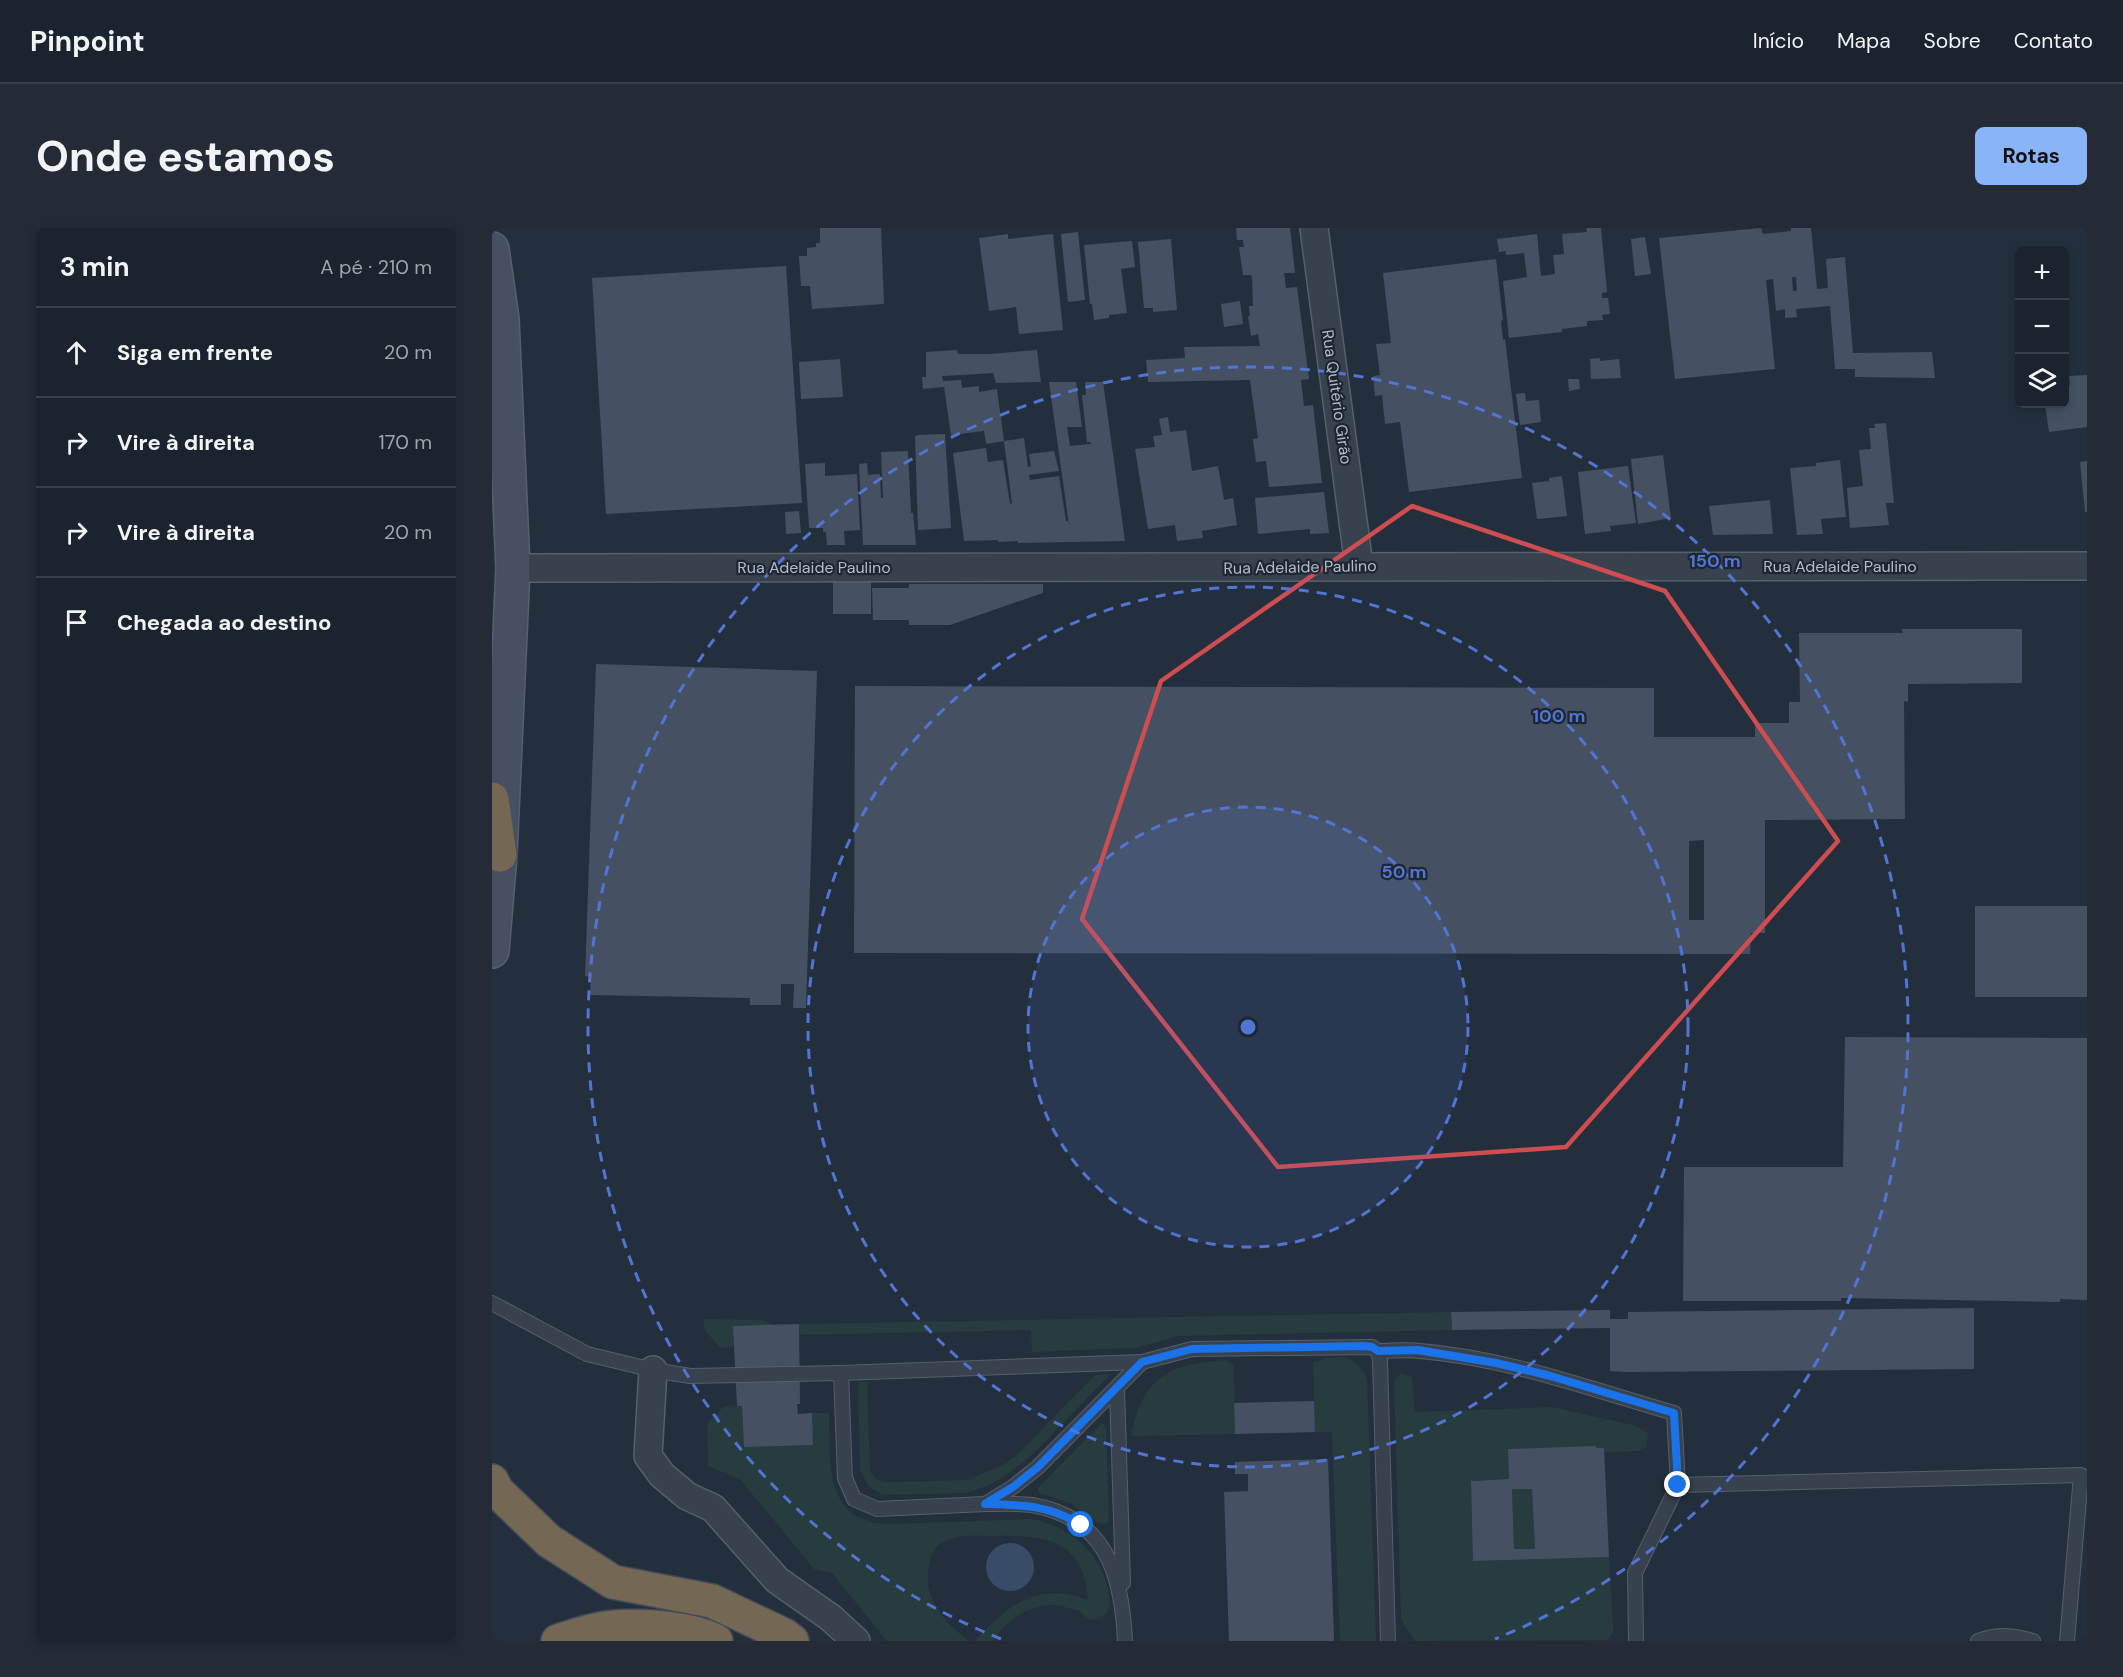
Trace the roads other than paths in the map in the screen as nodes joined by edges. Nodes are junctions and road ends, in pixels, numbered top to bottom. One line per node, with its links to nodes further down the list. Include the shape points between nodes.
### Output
1 (1314, 228): 3 (street, Rua Quitério Girão)
2 (492, 249): 5 (main road, via 502,319)
3 (1359, 566): 4 (street, Rua Adelaide Paulino); 5 (street, Rua Adelaide Paulino)
4 (2087, 566)
5 (513, 568): 7 (main road)
6 (492, 800): 7 (highway)
7 (500, 855): 8 (main road)
8 (492, 951)
9 (492, 1303): 12 (lane, via 587,1354)
10 (1378, 1351): 11 (lane, via 1363,1346 1192,1349); 16 (lane, via 1418,1350 1496,1363 1674,1413); 24 (lane)
11 (1142, 1362): 13 (lane); 14 (lane)
12 (653, 1370): 13 (lane, via 690,1376); 22 (street, via 648,1456 662,1475 687,1496 713,1508 777,1580)
13 (841, 1373): 17 (lane, via 845,1478 854,1498 877,1509)
14 (1117, 1388): 17 (lane, via 1038,1467); 18 (lane)
15 (492, 1481): 21 (highway, via 497,1491 549,1541 613,1582 712,1601)
16 (1678, 1485): 25 (lane, via 1635,1573); 28 (lane, via 2081,1475)
17 (985, 1504): 18 (lane, via 1031,1505 1065,1514 1081,1525 1104,1551)
18 (1124, 1606): 23 (lane)
19 (558, 1641): 20 (highway, via 596,1630 648,1626 704,1635)
20 (716, 1641)
21 (792, 1641)
22 (856, 1641)
23 (1125, 1641)
24 (1388, 1641)
25 (1636, 1641)
26 (1978, 1641): 27 (lane, via 2012,1635)
27 (2033, 1641)
28 (2067, 1641)

